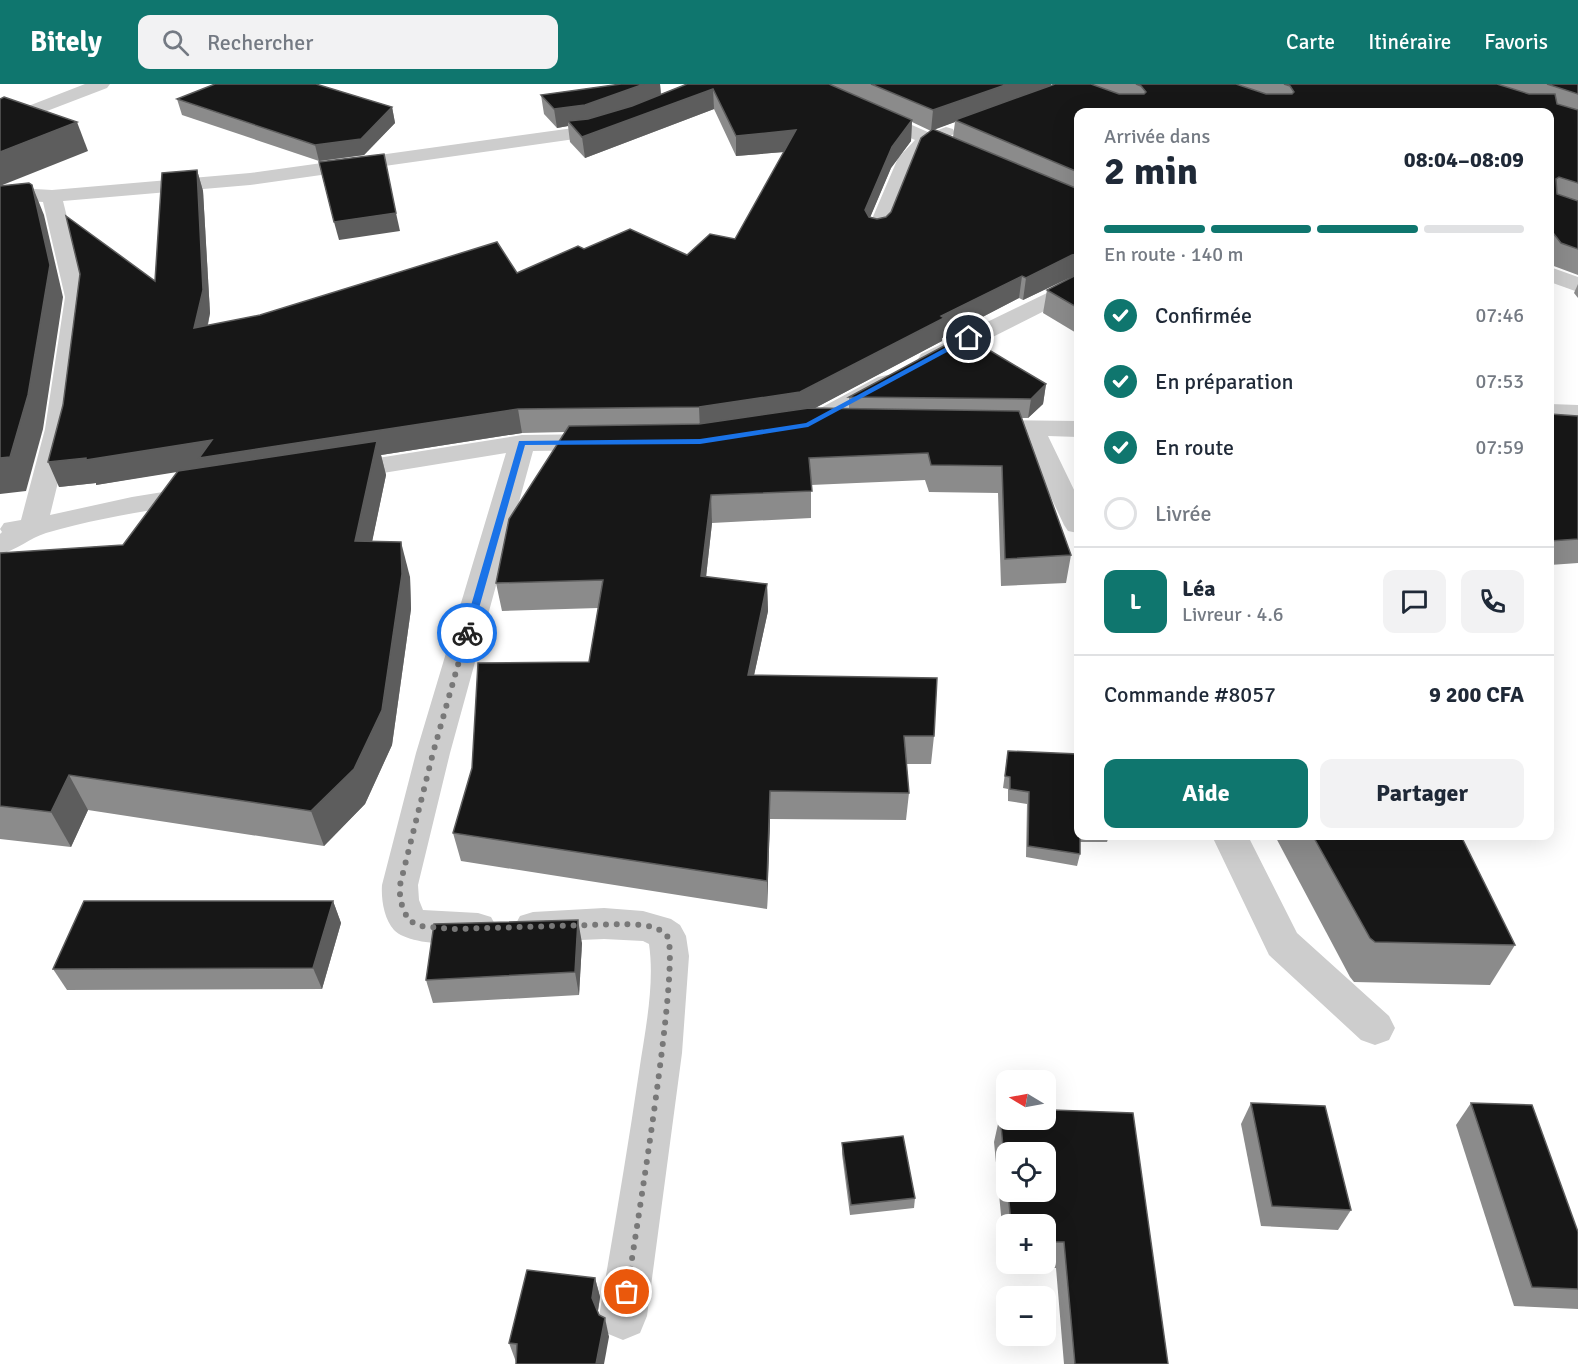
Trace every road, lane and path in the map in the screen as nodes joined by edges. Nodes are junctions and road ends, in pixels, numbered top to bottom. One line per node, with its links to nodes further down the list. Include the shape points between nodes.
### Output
1 (101, 84): 4 (street)
2 (804, 84): 6 (street)
3 (635, 117): 9 (street, via 589,131 250,179)
4 (0, 123)
5 (961, 128): 6 (street)
6 (928, 140): 7 (street); 10 (street, via 908,158)
7 (982, 163)
8 (0, 193): 9 (street)
9 (52, 196): 25 (street, via 76,297 58,429)
10 (878, 233)
11 (1554, 276): 12 (street)
12 (1578, 285)
13 (1074, 287): 14 (street, via 969,338)
14 (808, 425): 15 (street); 19 (street)
15 (855, 426)
16 (961, 427): 17 (street)
17 (1031, 428): 18 (street); 24 (street)
18 (1074, 429)
19 (776, 430)
20 (629, 442): 21 (street)
21 (522, 443): 22 (street); 30 (street, via 433,753 400,885 400,900 408,920 421,926 453,929 625,924 648,926 669,938 665,1033)
22 (309, 477)
23 (227, 490): 25 (street, via 132,505)
24 (1074, 517)
25 (33, 528): 26 (street); 27 (street)
26 (0, 530)
27 (0, 545)
28 (1232, 840): 29 (street, via 1283,944)
29 (1375, 1028)
30 (623, 1316)

